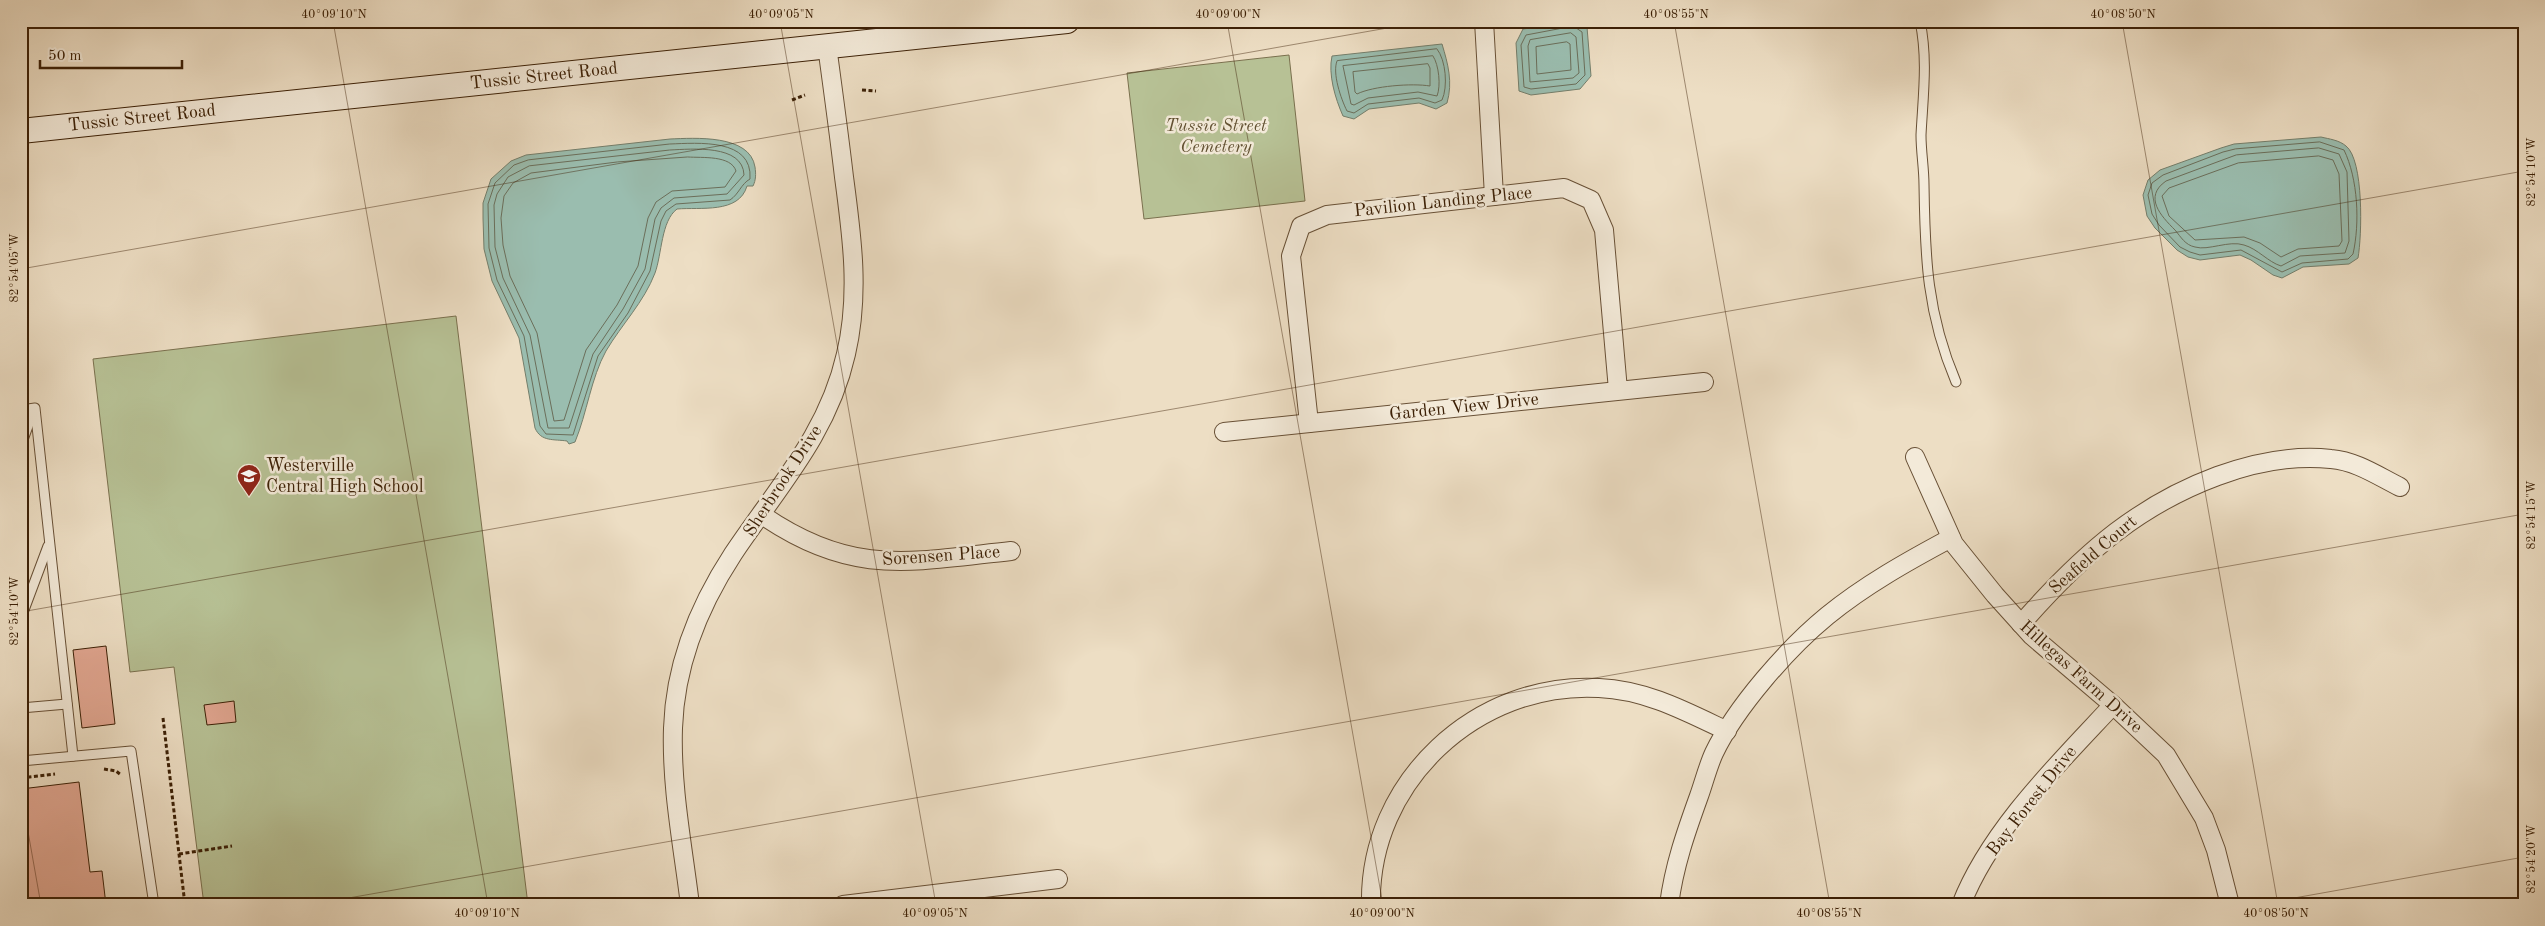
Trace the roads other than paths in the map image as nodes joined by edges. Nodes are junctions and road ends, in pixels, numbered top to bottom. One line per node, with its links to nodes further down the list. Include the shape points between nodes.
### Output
1 (1067, 21): 4 (main road, Tussic Street Road)
2 (1484, 21): 6 (street)
3 (1920, 21): 8 (lane, via 1926,69 1921,137 1925,262 1942,350)
4 (828, 46): 5 (main road, Tussic Street Road); 17 (street, Sherbrook Drive, via 853,250 853,313 840,378 822,423)
5 (21, 131)
6 (1494, 196): 9 (street, Pavilion Landing Place, via 1564,188 1591,200 1604,230); 12 (street, Pavilion Landing Place, via 1327,215 1301,226 1291,256)
7 (1704, 382): 9 (street, Garden View Drive)
8 (1956, 382)
9 (1618, 390): 12 (street, Garden View Drive)
10 (35, 408): 11 (lane); 14 (lane); 19 (lane)
11 (21, 410)
12 (1309, 423): 13 (street, Garden View Drive)
13 (1224, 432)
14 (21, 445)
15 (1915, 457): 18 (street, Hillegas Farm Drive)
16 (2400, 487): 22 (street, Seafield Court, via 2357,465 2331,459 2290,460 2253,466 2201,483 2142,513 2115,533 2048,594)
17 (762, 515): 20 (street, Sorensen Place, via 816,546 846,556 877,561 909,562); 31 (street, Sherbrook Drive, via 714,586 699,616 684,659 677,693 673,727 674,767)
18 (1951, 538): 22 (street, Hillegas Farm Drive); 26 (street, via 1866,587 1826,616 1798,642)
19 (50, 543): 21 (lane); 23 (lane)
20 (1011, 551)
21 (21, 618)
22 (2021, 624): 24 (street, Hillegas Farm Drive)
23 (67, 704): 25 (lane); 27 (lane)
24 (2113, 705): 35 (street, Bay Forest Drive, via 2056,766 2005,829 1969,885); 36 (street, Hillegas Farm Drive, via 2166,755 2184,783 2204,818)
25 (21, 708)
26 (1727, 731): 33 (street, via 1660,699 1599,688 1540,692 1479,716 1432,751 1394,802 1374,856); 34 (street, via 1714,753 1679,852)
27 (73, 756): 28 (lane); 30 (lane, via 131,751)
28 (21, 761)
29 (1058, 879): 32 (street)
30 (154, 905)
31 (690, 905)
32 (843, 905)
33 (1371, 905)
34 (1669, 905)
35 (1961, 905)
36 (2230, 905)

